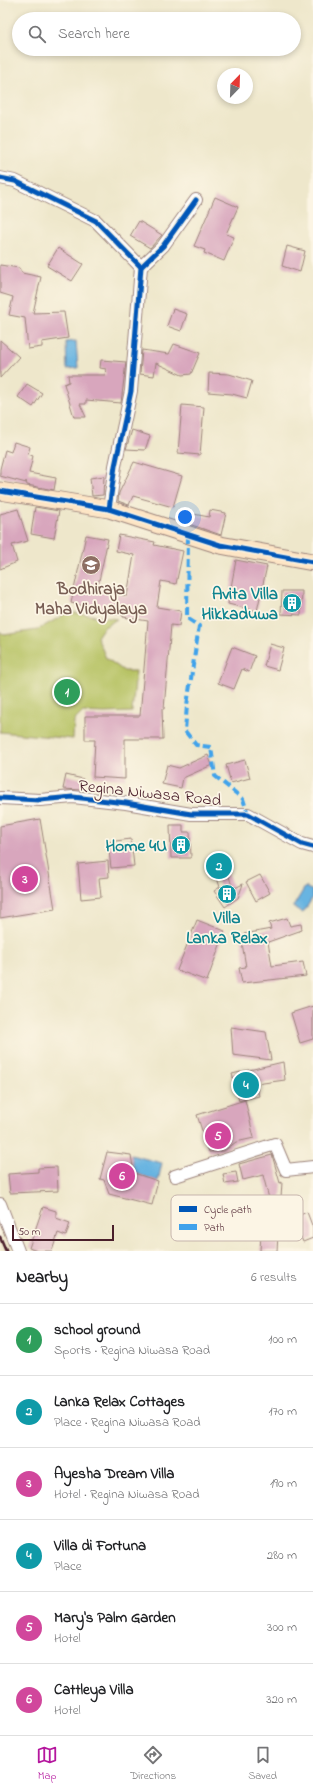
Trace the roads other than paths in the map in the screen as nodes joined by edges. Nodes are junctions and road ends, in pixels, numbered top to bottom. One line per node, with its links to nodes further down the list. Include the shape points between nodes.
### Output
1 (0, 178): 3 (street, via 15,181 96,221)
2 (196, 200): 3 (street, via 163,246)
3 (142, 267): 5 (street, via 131,391)
4 (0, 491): 5 (street)
5 (109, 509): 6 (street, via 220,545)
6 (313, 562)
7 (0, 798): 8 (street, Regina Niwasa Road, via 40,800 73,797 191,814 248,814 302,844)
8 (313, 847)
9 (313, 1167): 10 (street, via 286,1170 275,1144)
10 (175, 1176)
11 (0, 1204): 12 (street)
12 (6, 1235): 13 (street)
13 (18, 1251)

